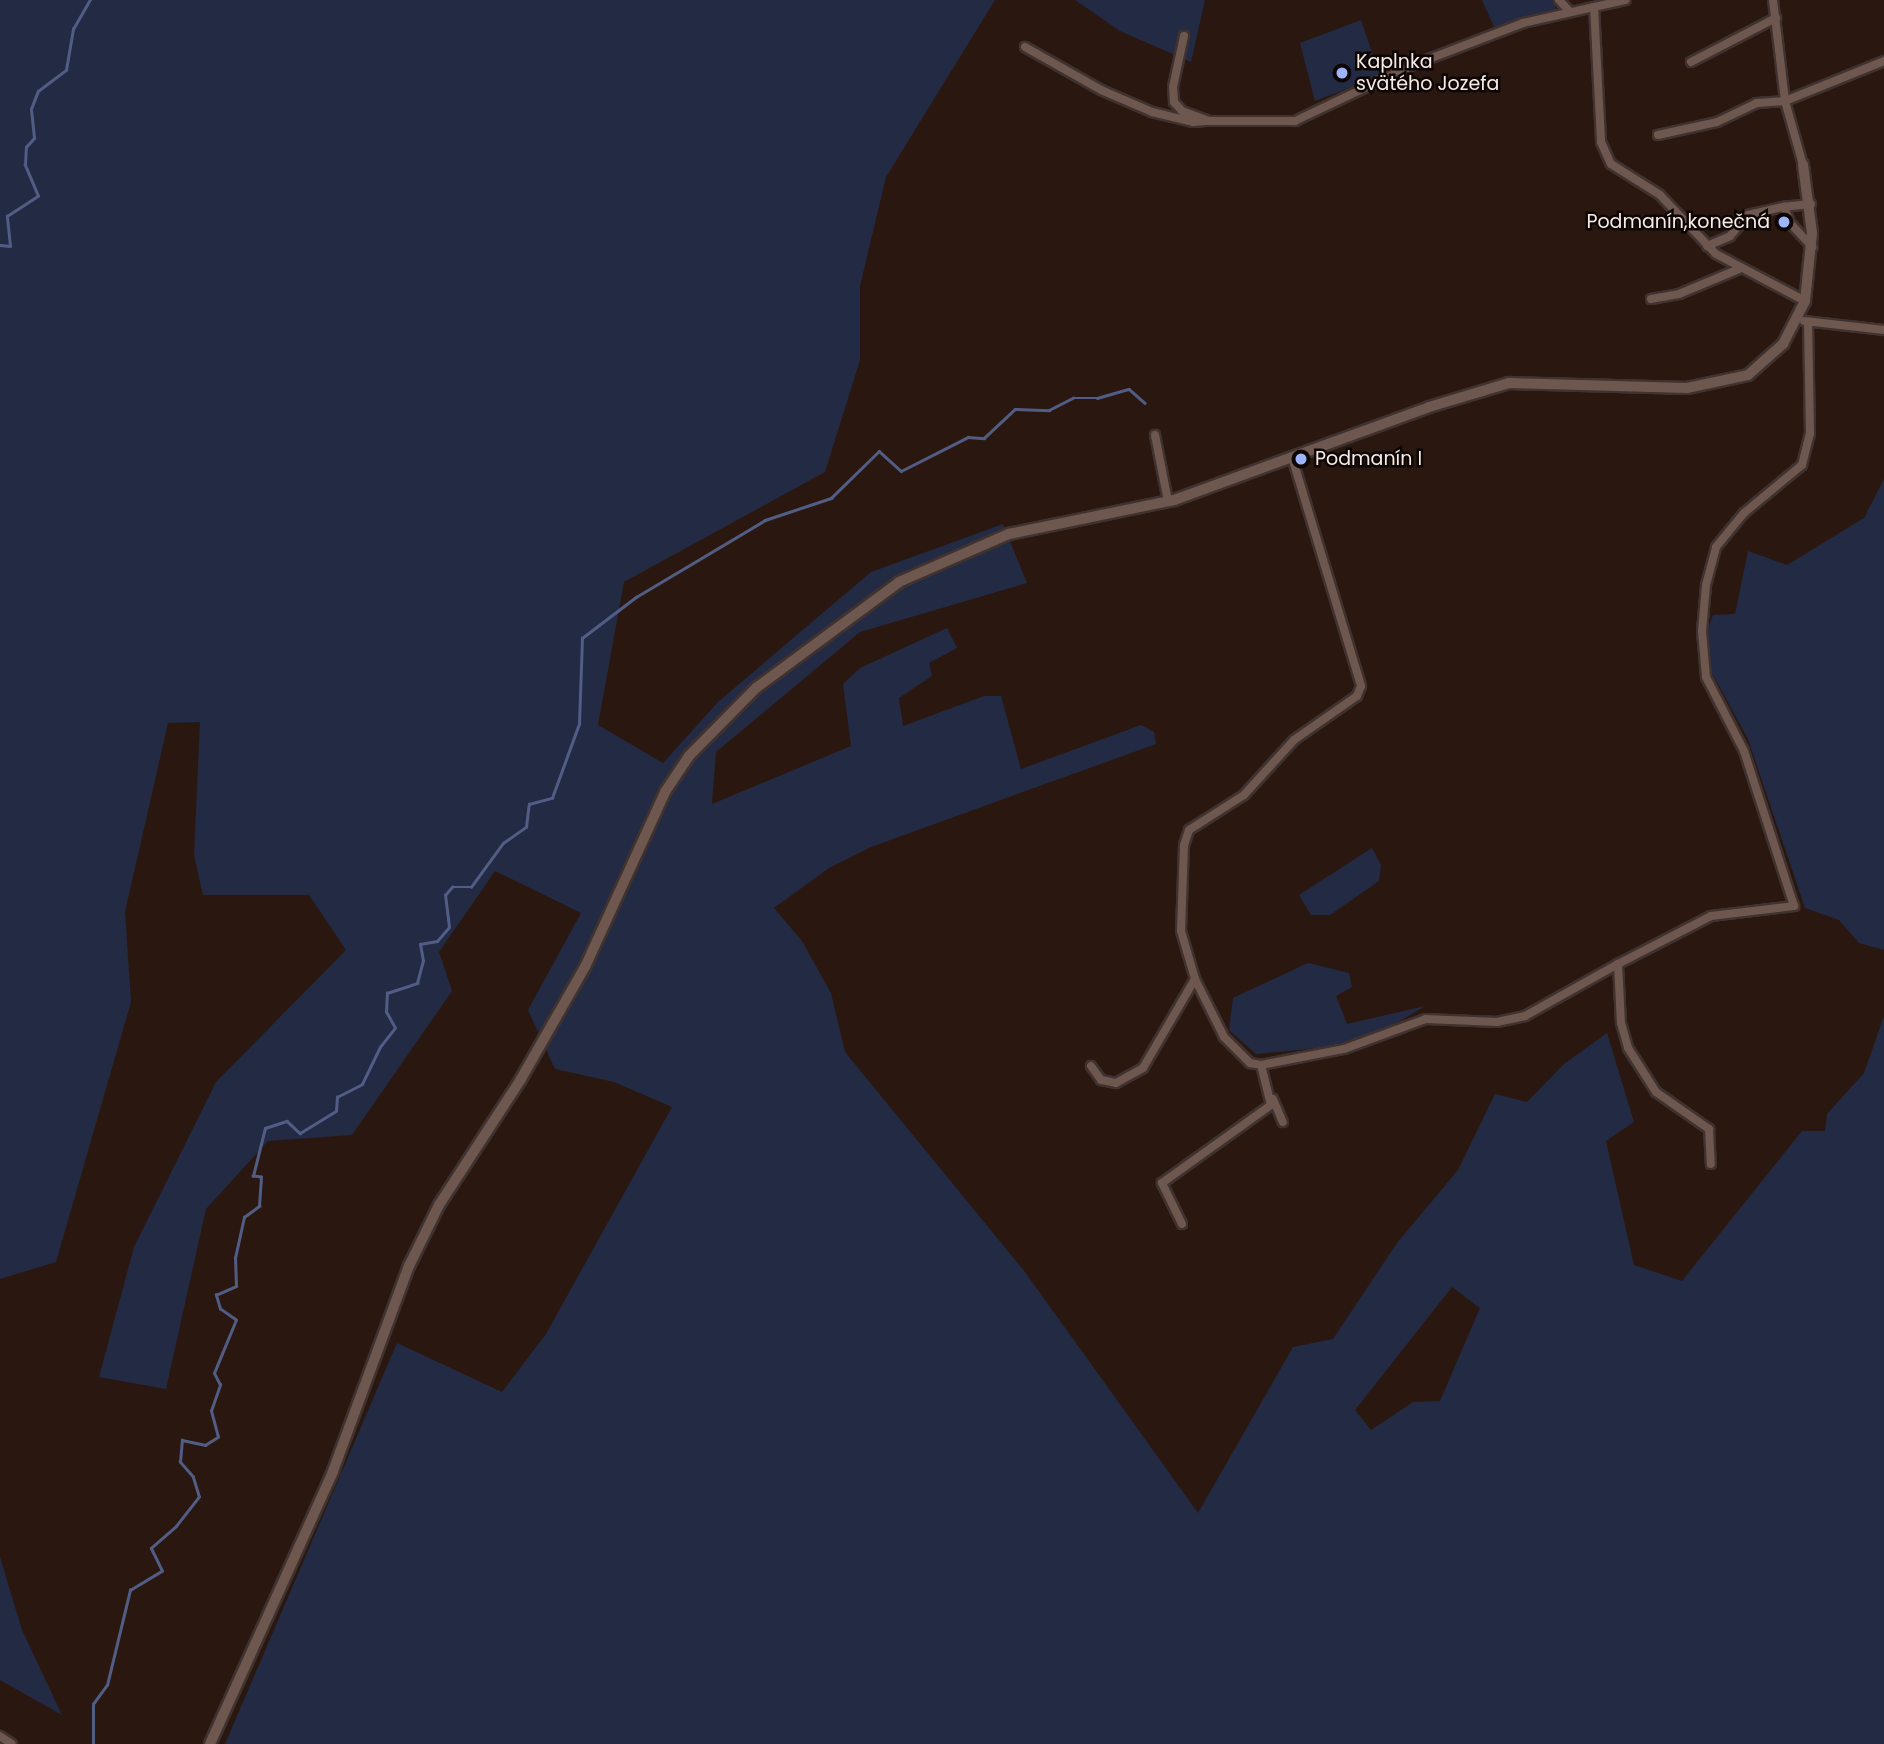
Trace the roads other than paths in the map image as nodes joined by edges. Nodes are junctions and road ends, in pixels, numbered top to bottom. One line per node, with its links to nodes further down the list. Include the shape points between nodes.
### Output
1 (1559, 0): 5 (street)
2 (1625, 0): 4 (street)
3 (1773, 0): 6 (street)
4 (1594, 7): 5 (street); 17 (street, via 1601,142 1611,164 1660,195)
5 (1570, 12): 12 (street, via 1523,23 1413,65 1295,121)
6 (1776, 18): 10 (street); 11 (street)
7 (1184, 36): 12 (street, via 1174,102 1182,111)
8 (1025, 47): 12 (street, via 1101,90 1152,111 1193,122)
9 (1884, 61): 11 (street)
10 (1691, 62)
11 (1785, 101): 13 (street, via 1757,103 1717,122); 14 (street)
12 (1209, 121)
13 (1658, 135)
14 (1803, 165): 15 (street)
15 (1811, 204): 16 (street); 18 (street)
16 (1784, 207): 17 (street, via 1748,215 1730,236); 18 (street, via 1790,223)
17 (1707, 246): 19 (street)
18 (1812, 247): 21 (street)
19 (1739, 269): 20 (street); 21 (street)
20 (1651, 299)
21 (1805, 301): 22 (street)
22 (1803, 321): 23 (street); 25 (street, via 1767,362 1729,382 1687,388 1509,383); 27 (street, via 1810,434 1802,465 1744,513 1716,547 1706,585 1702,631 1706,677 1744,751 1794,906 1711,916)
23 (1884, 330)
24 (1156, 435): 26 (street)
25 (1292, 457): 26 (street); 28 (street, via 1361,686 1357,696 1294,740 1244,795 1189,830 1184,845 1181,931)
26 (1168, 501): 37 (street, via 1009,534 899,582 755,688 689,756 665,792 585,967 521,1079 468,1155 409,1266 333,1471)
27 (1618, 964): 29 (street, via 1525,1016 1484,1024 1426,1019 1366,1043); 33 (street, via 1621,1023 1628,1048 1656,1092 1709,1129)
28 (1195, 979): 29 (street, via 1224,1037 1250,1063); 30 (street, via 1143,1068 1115,1083 1101,1080)
29 (1261, 1065): 31 (street)
30 (1091, 1066)
31 (1273, 1099): 32 (street); 34 (street, via 1266,1110 1162,1184)
32 (1283, 1122)
33 (1711, 1164)
34 (1182, 1224)
35 (0, 1736): 36 (street)
36 (12, 1744)
37 (210, 1744)

